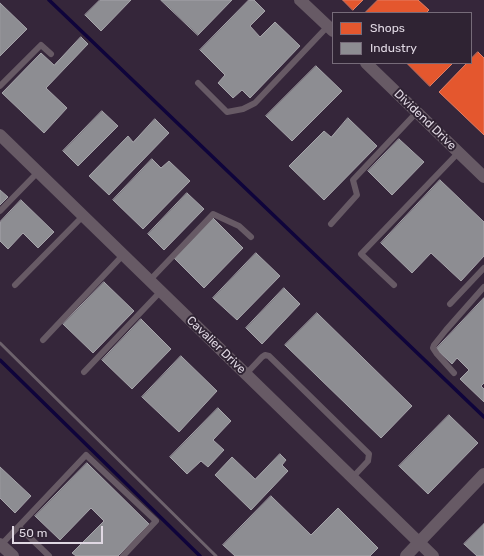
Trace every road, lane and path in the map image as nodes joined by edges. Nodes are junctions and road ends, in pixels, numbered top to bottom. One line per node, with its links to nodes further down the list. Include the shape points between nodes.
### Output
1 (300, 0): 2 (street)
2 (330, 29): 5 (lane, via 255,103 243,109 227,112)
3 (51, 54): 6 (lane, via 41,45)
4 (367, 64): 7 (street, Dividend Drive)
5 (198, 83)
6 (0, 86)
7 (417, 112): 9 (street, Dividend Drive); 14 (lane, via 354,180 357,195)
8 (0, 135): 10 (street, Cavalier Drive)
9 (459, 152): 11 (street, Dividend Drive); 20 (lane, via 361,254)
10 (38, 172): 12 (lane); 13 (street, Cavalier Drive)
11 (484, 177)
12 (0, 211)
13 (83, 216): 16 (street, Cavalier Drive); 19 (lane)
14 (331, 224)
15 (251, 237): 18 (lane, via 239,226 214,214)
16 (123, 255): 18 (street, Cavalier Drive); 24 (lane)
17 (484, 268): 23 (lane)
18 (150, 280): 22 (street, Cavalier Drive)
19 (15, 285)
20 (394, 285)
21 (484, 287): 26 (lane, via 434,345 436,354)
22 (161, 291): 25 (lane); 27 (street, Cavalier Drive)
23 (450, 304)
24 (43, 340)
25 (84, 372)
26 (454, 373)
27 (246, 374): 29 (street, Cavalier Drive); 29 (lane, via 262,356 269,356 369,454 368,461)
28 (484, 474): 31 (street)
29 (352, 478): 31 (street, Cavalier Drive)
30 (18, 527): 32 (lane); 34 (lane); 35 (lane, via 86,455 156,521)
31 (419, 543): 36 (street); 37 (street, Cavalier Drive)
32 (1, 544): 33 (street)
33 (13, 556)
34 (49, 556)
35 (123, 556)
36 (406, 556)
37 (432, 556)

